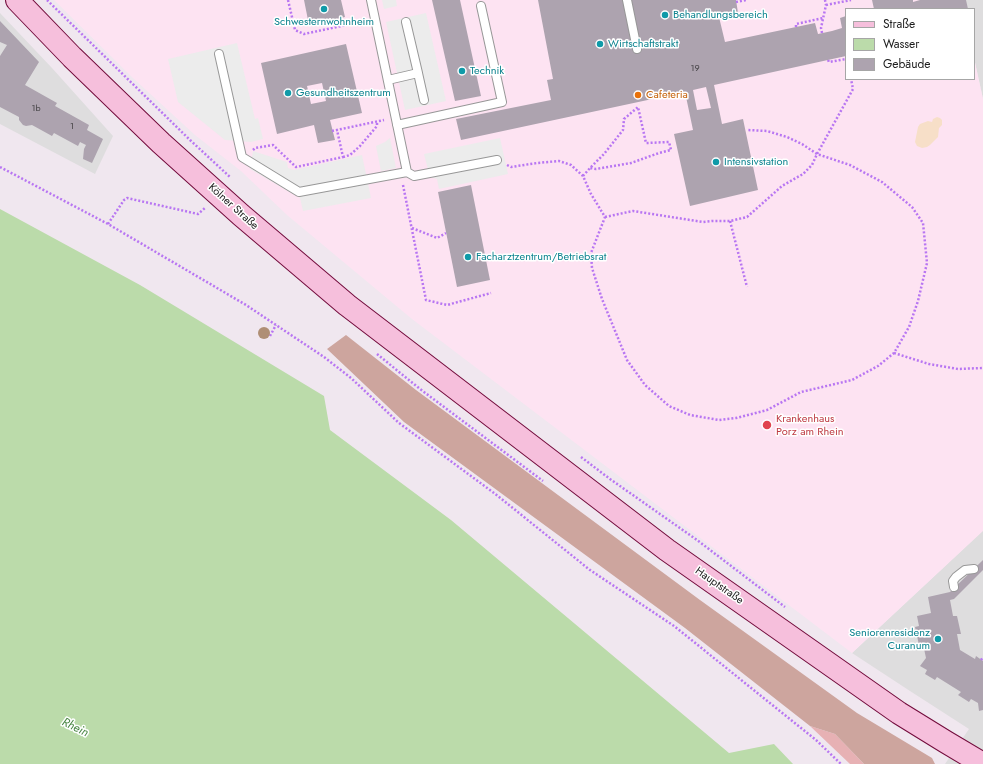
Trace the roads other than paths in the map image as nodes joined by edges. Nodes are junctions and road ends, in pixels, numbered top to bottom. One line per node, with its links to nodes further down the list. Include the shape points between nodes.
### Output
1 (16, 0): 14 (main road, Kölner Straße, via 72,57 241,215 347,305)
2 (371, 0): 9 (lane)
3 (627, 0): 6 (lane)
4 (481, 6): 11 (lane, via 502,102)
5 (406, 22): 8 (lane)
6 (637, 50)
7 (218, 54): 13 (lane, via 242,157 299,192)
8 (418, 73): 9 (lane); 10 (lane)
9 (388, 80): 11 (lane)
10 (424, 100)
11 (396, 121): 13 (lane)
12 (497, 160): 13 (lane)
13 (411, 174)
14 (465, 395): 17 (main road, Hauptstraße, via 667,550 900,713)
15 (974, 569): 16 (lane, via 965,570 956,577 953,581)
16 (954, 587)
17 (983, 764)

